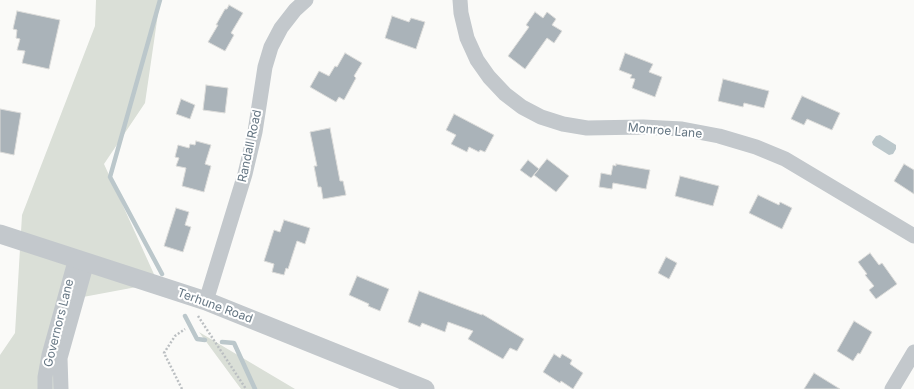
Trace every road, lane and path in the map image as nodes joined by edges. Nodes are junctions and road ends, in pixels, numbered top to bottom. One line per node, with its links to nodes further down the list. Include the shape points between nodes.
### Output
1 (306, 0): 6 (street, Randall Road, via 281,28 271,47 245,174)
2 (460, 0): 4 (street, Monroe Lane, via 467,38 477,60 505,94 541,117 587,128 643,127 682,130 719,136 756,147 786,159)
3 (0, 234): 5 (street, Terhune Road)
4 (914, 236)
5 (81, 260): 6 (street, Terhune Road); 9 (street, Governors Lane, via 49,355); 10 (street, Governors Lane, via 60,358)
6 (201, 306): 12 (path); 13 (street, Terhune Road)
7 (184, 329): 11 (path, via 175,336 164,353)
8 (914, 352): 14 (street)
9 (45, 389)
10 (61, 389)
11 (182, 389)
12 (246, 389)
13 (425, 389)
14 (892, 389)

